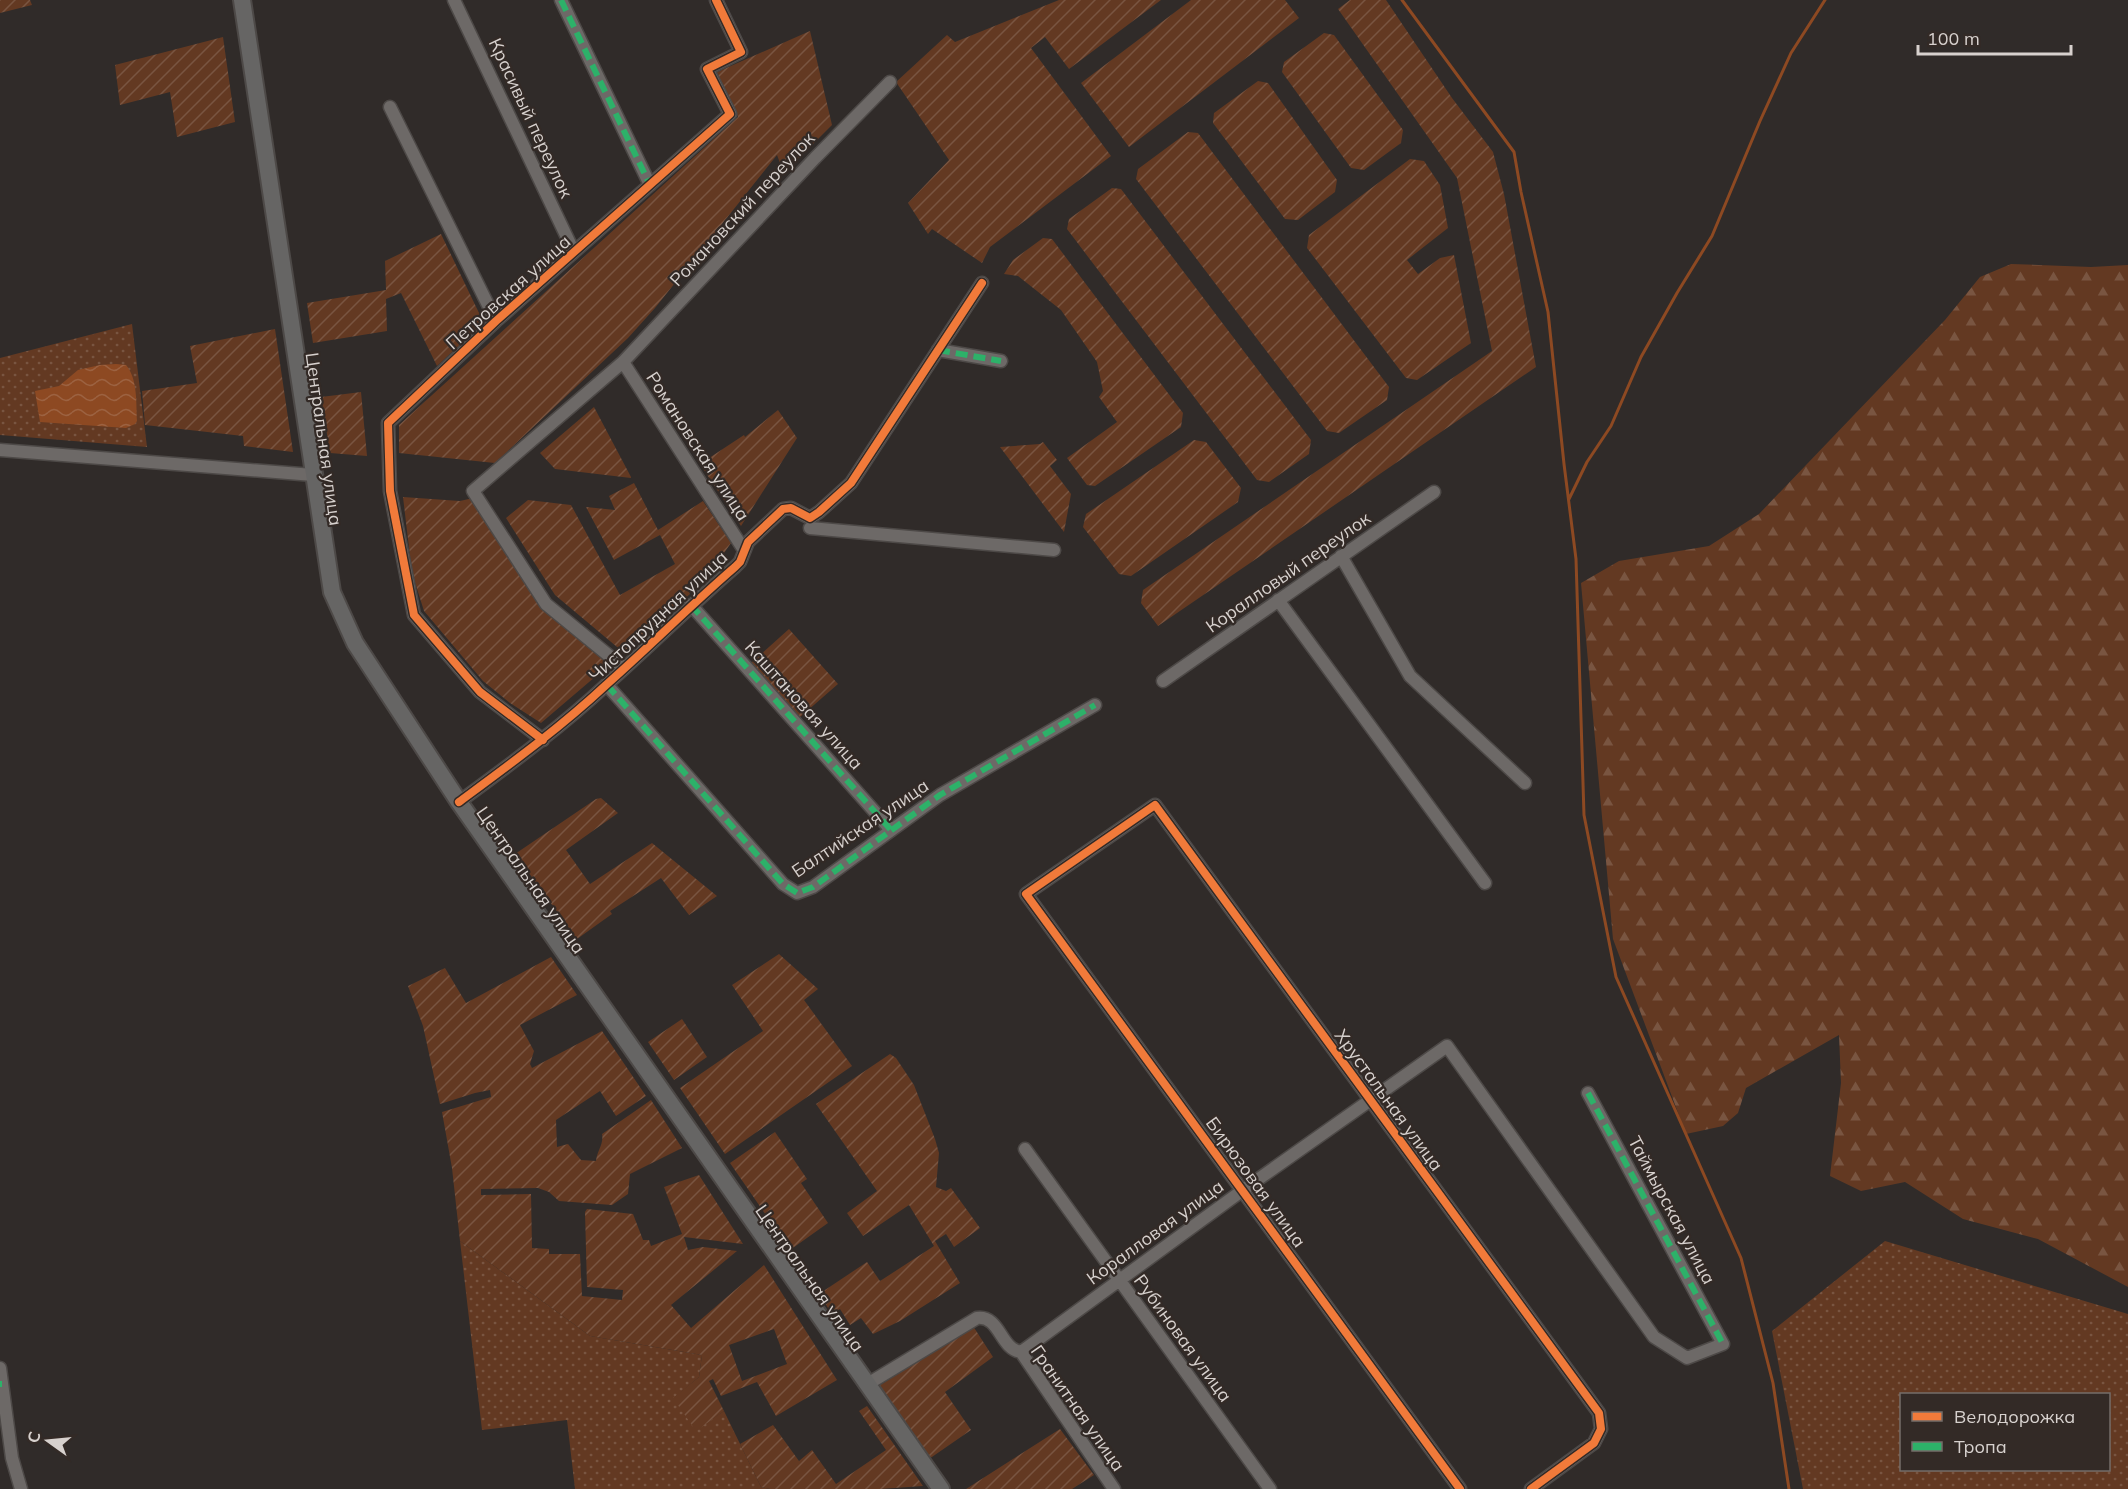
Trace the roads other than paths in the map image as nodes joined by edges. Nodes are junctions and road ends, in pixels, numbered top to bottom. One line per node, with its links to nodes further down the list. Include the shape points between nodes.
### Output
1 (242, 0): 15 (main road, Центральная улица)
2 (454, 0): 8 (street, Красивый переулок)
3 (561, 0): 7 (street)
4 (716, 0): 7 (street, Петровская улица, via 741,52 707,69 730,114)
5 (890, 82): 13 (street, Романовский переулок)
6 (390, 107): 10 (street)
7 (650, 185): 8 (street, Петровская улица)
8 (574, 252): 10 (street, Петровская улица)
9 (981, 283): 11 (street, Чистопрудная улица)
10 (496, 321): 27 (street, Петровская улица, via 388,423 390,491 414,615 480,692)
11 (938, 350): 12 (street); 18 (street, Чистопрудная улица, via 851,483 810,518 791,508 783,509)
12 (1001, 361)
13 (623, 362): 18 (street, Романовская улица); 23 (street, via 472,491 546,603)
14 (0, 450): 15 (street)
15 (313, 475): 29 (main road, Центральная улица, via 332,592 355,643)
16 (1434, 492): 20 (street, Коралловый переулок)
17 (810, 528): 19 (street)
18 (744, 550): 22 (street, Чистопрудная улица, via 740,562)
19 (1054, 550)
20 (1341, 556): 21 (street, Коралловый переулок); 28 (street, via 1410,676)
21 (1278, 600): 24 (street, Коралловый переулок); 32 (street)
22 (691, 605): 23 (street, Чистопрудная улица); 31 (street, Каштановая улица)
23 (624, 668): 25 (street, Чистопрудная улица)
24 (1163, 681)
25 (607, 684): 27 (street, Чистопрудная улица); 31 (street, Балтийская улица, via 783,884 797,893 813,886)
26 (1095, 705): 31 (street, Балтийская улица, via 940,795)
27 (543, 740): 29 (street, Чистопрудная улица)
28 (1525, 783)
29 (459, 802): 42 (main road, Центральная улица)
30 (1155, 805): 34 (street, Хрустальная улица); 36 (street, Бирюзовая улица, via 1026,894)
31 (891, 830)
32 (1485, 883)
33 (1588, 1093): 38 (street, Таймырская улица)
34 (1371, 1101): 36 (street, Коралловая улица); 38 (street, Коралловая улица, via 1447,1046 1654,1337 1687,1358); 48 (street, Хрустальная улица, via 1599,1413 1601,1429 1594,1443)
35 (1025, 1149): 37 (street, Рубиновая улица)
36 (1243, 1190): 37 (street, Коралловая улица); 47 (street, Бирюзовая улица)
37 (1119, 1280): 39 (street, Коралловая улица); 46 (street, Рубиновая улица)
38 (1723, 1344)
39 (1021, 1352): 42 (street, Гранитная улица, via 1011,1348 991,1321 977,1318); 45 (street, Гранитная улица)
40 (0, 1368): 41 (street)
41 (1, 1384): 43 (street, via 12,1458)
42 (866, 1385): 44 (main road, Центральная улица)
43 (21, 1489)
44 (941, 1489)
45 (1114, 1489)
46 (1270, 1489)
47 (1460, 1489)
48 (1531, 1489)

